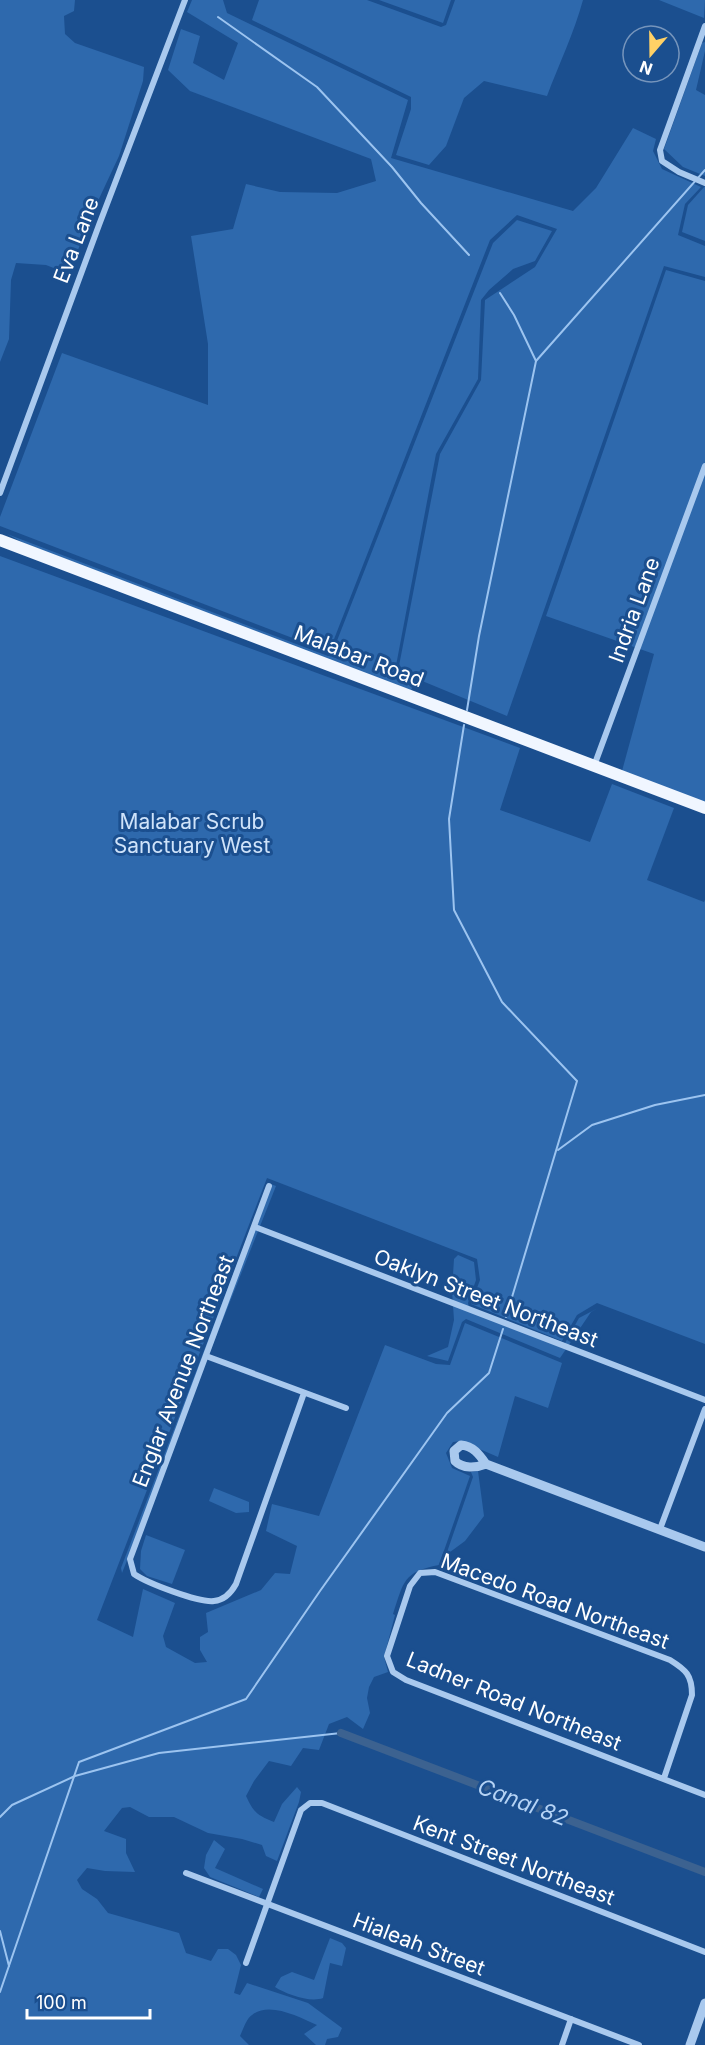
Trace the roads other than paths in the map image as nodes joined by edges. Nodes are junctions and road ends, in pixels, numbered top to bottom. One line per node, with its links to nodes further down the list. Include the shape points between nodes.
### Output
1 (186, 0): 5 (street, Eva Lane)
2 (705, 26): 3 (street, via 660,150 662,161)
3 (705, 183)
4 (705, 466): 7 (street, Indria Lane)
5 (0, 493)
6 (0, 540): 7 (main road, Malabar Road)
7 (594, 766): 8 (main road, Malabar Road)
8 (705, 808)
9 (270, 1186): 10 (street, Englar Avenue Northeast)
10 (255, 1227): 11 (street, Englar Avenue Northeast); 13 (street, Oaklyn Street Northeast)
11 (206, 1356): 12 (street); 12 (street, Englar Avenue Northeast, via 130,1559 139,1578 194,1599 213,1602 229,1594 236,1584)
12 (304, 1393): 14 (street)
13 (705, 1400)
14 (346, 1408)
15 (705, 1408): 17 (street)
16 (486, 1464): 17 (street)
17 (660, 1529): 18 (street)
18 (705, 1547)
19 (410, 1586): 20 (street, Ladner Road Northeast, via 387,1656 393,1672); 20 (street, Macedo Road Northeast, via 420,1573 435,1572 670,1660 684,1669 693,1695)
20 (664, 1778): 21 (street, Ladner Road Northeast)
21 (705, 1795)
22 (186, 1873): 23 (street, Hialeah Street)
23 (267, 1904): 24 (street, Kent Street Northeast, via 301,1810 310,1803 322,1803); 25 (street); 27 (street, Hialeah Street)
24 (705, 1952)
25 (246, 1963)
26 (705, 2003): 30 (street)
27 (571, 2019): 28 (street); 29 (street, Hialeah Street)
28 (562, 2045)
29 (639, 2045)
30 (690, 2045)

